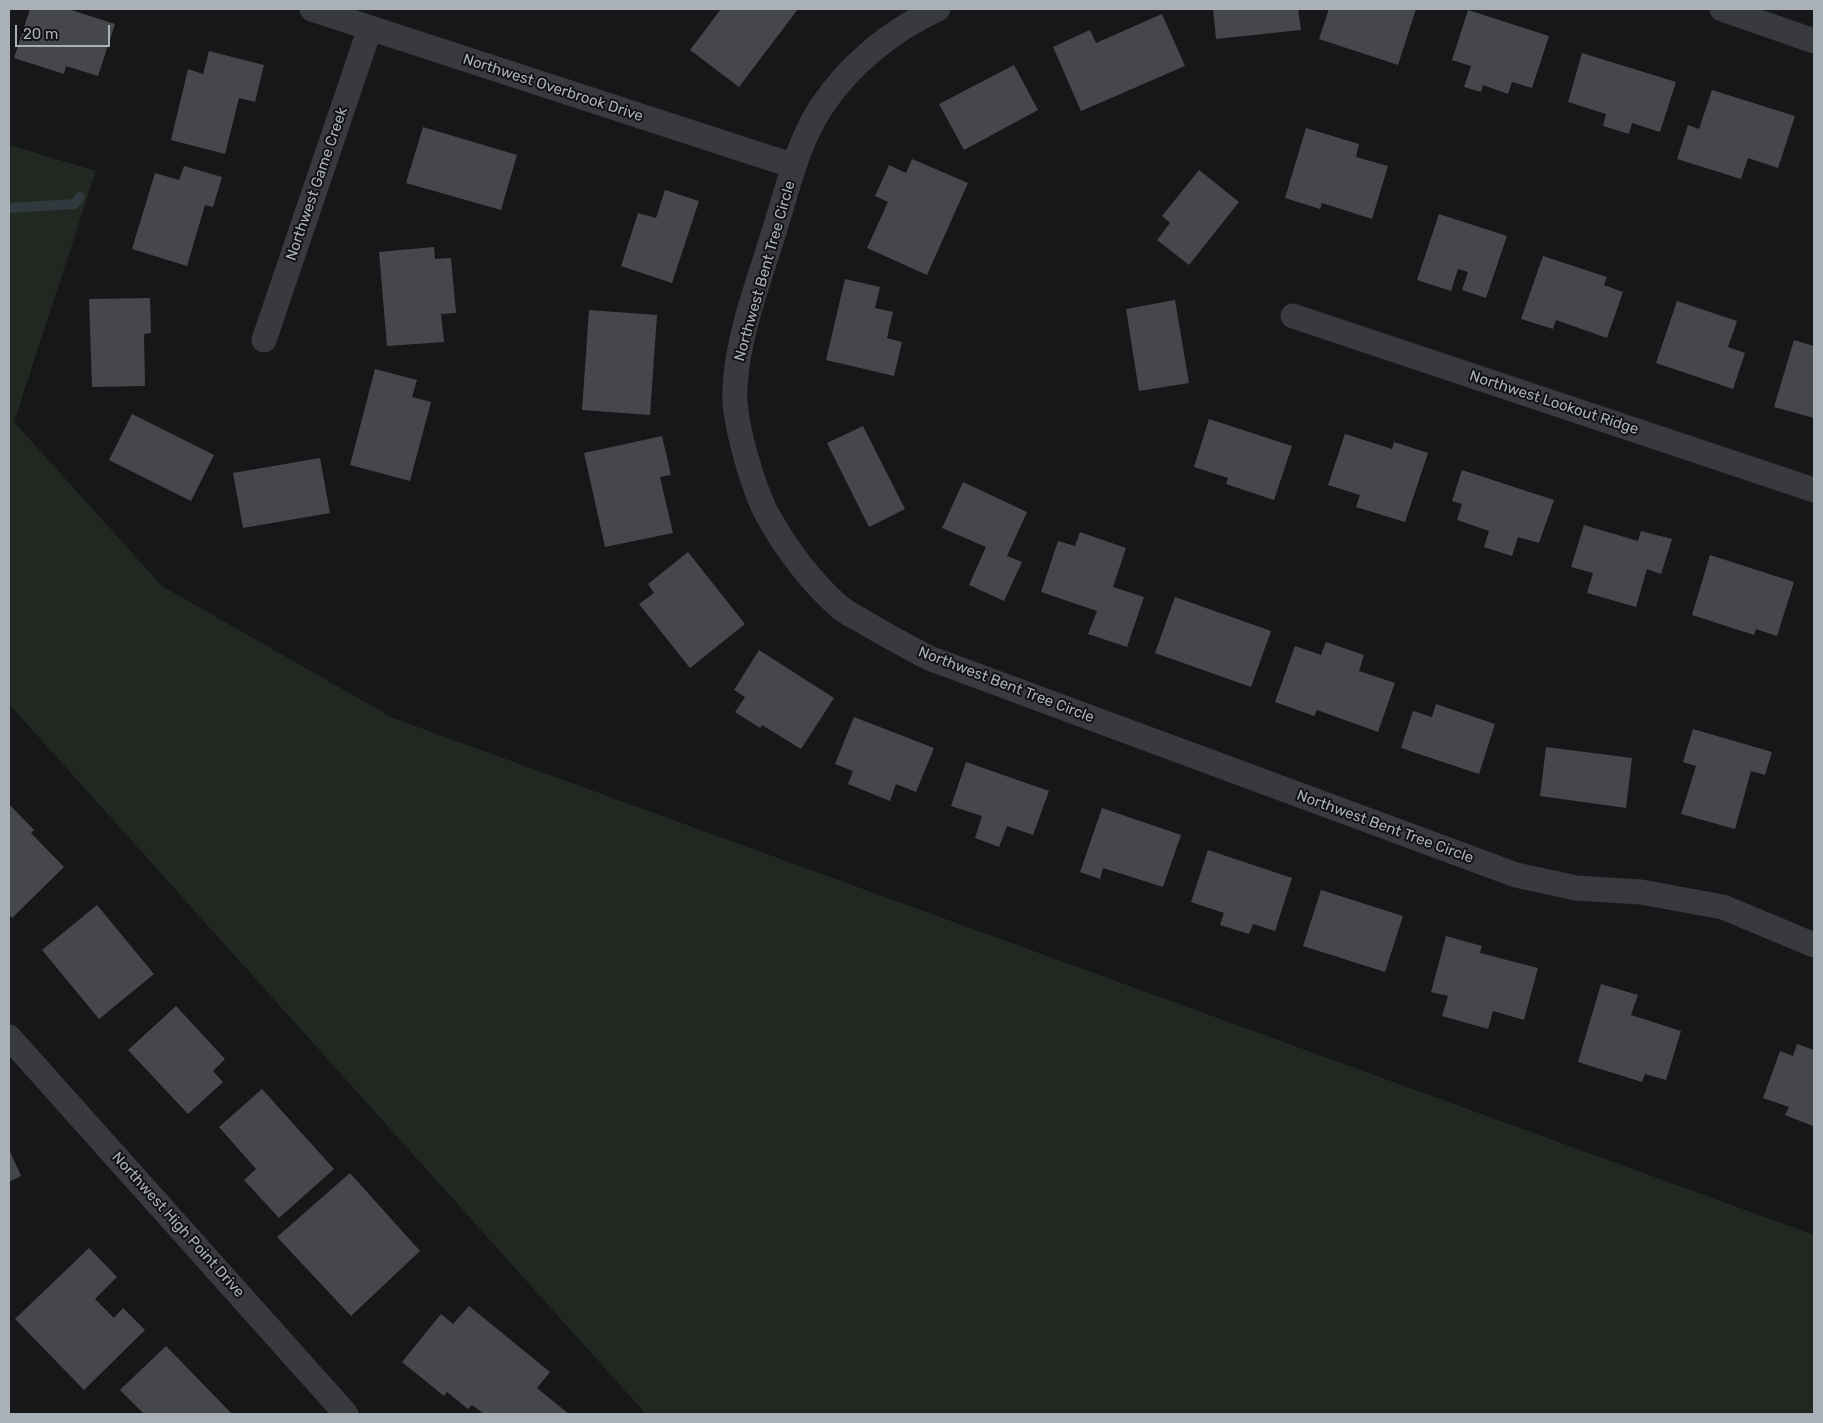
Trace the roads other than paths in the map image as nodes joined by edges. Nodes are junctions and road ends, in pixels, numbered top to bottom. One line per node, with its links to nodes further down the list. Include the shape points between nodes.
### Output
1 (312, 9): 4 (street, Northwest Overbrook Drive)
2 (938, 9): 6 (street, Northwest Bent Tree Circle, via 917,18 870,51 842,81 822,107)
3 (1722, 9): 5 (street)
4 (370, 28): 6 (street, Northwest Overbrook Drive); 8 (street, Northwest Game Creek)
5 (1814, 41)
6 (794, 166): 10 (street, Northwest Bent Tree Circle, via 746,325 737,365 735,402 744,447 766,513 813,579 842,609 929,658 1516,875 1576,888 1641,892 1723,907)
7 (1293, 316): 9 (street, Northwest Lookout Ridge)
8 (264, 340)
9 (1814, 490)
10 (1814, 945)
11 (9, 1037): 12 (street, Northwest High Point Drive)
12 (346, 1414)

